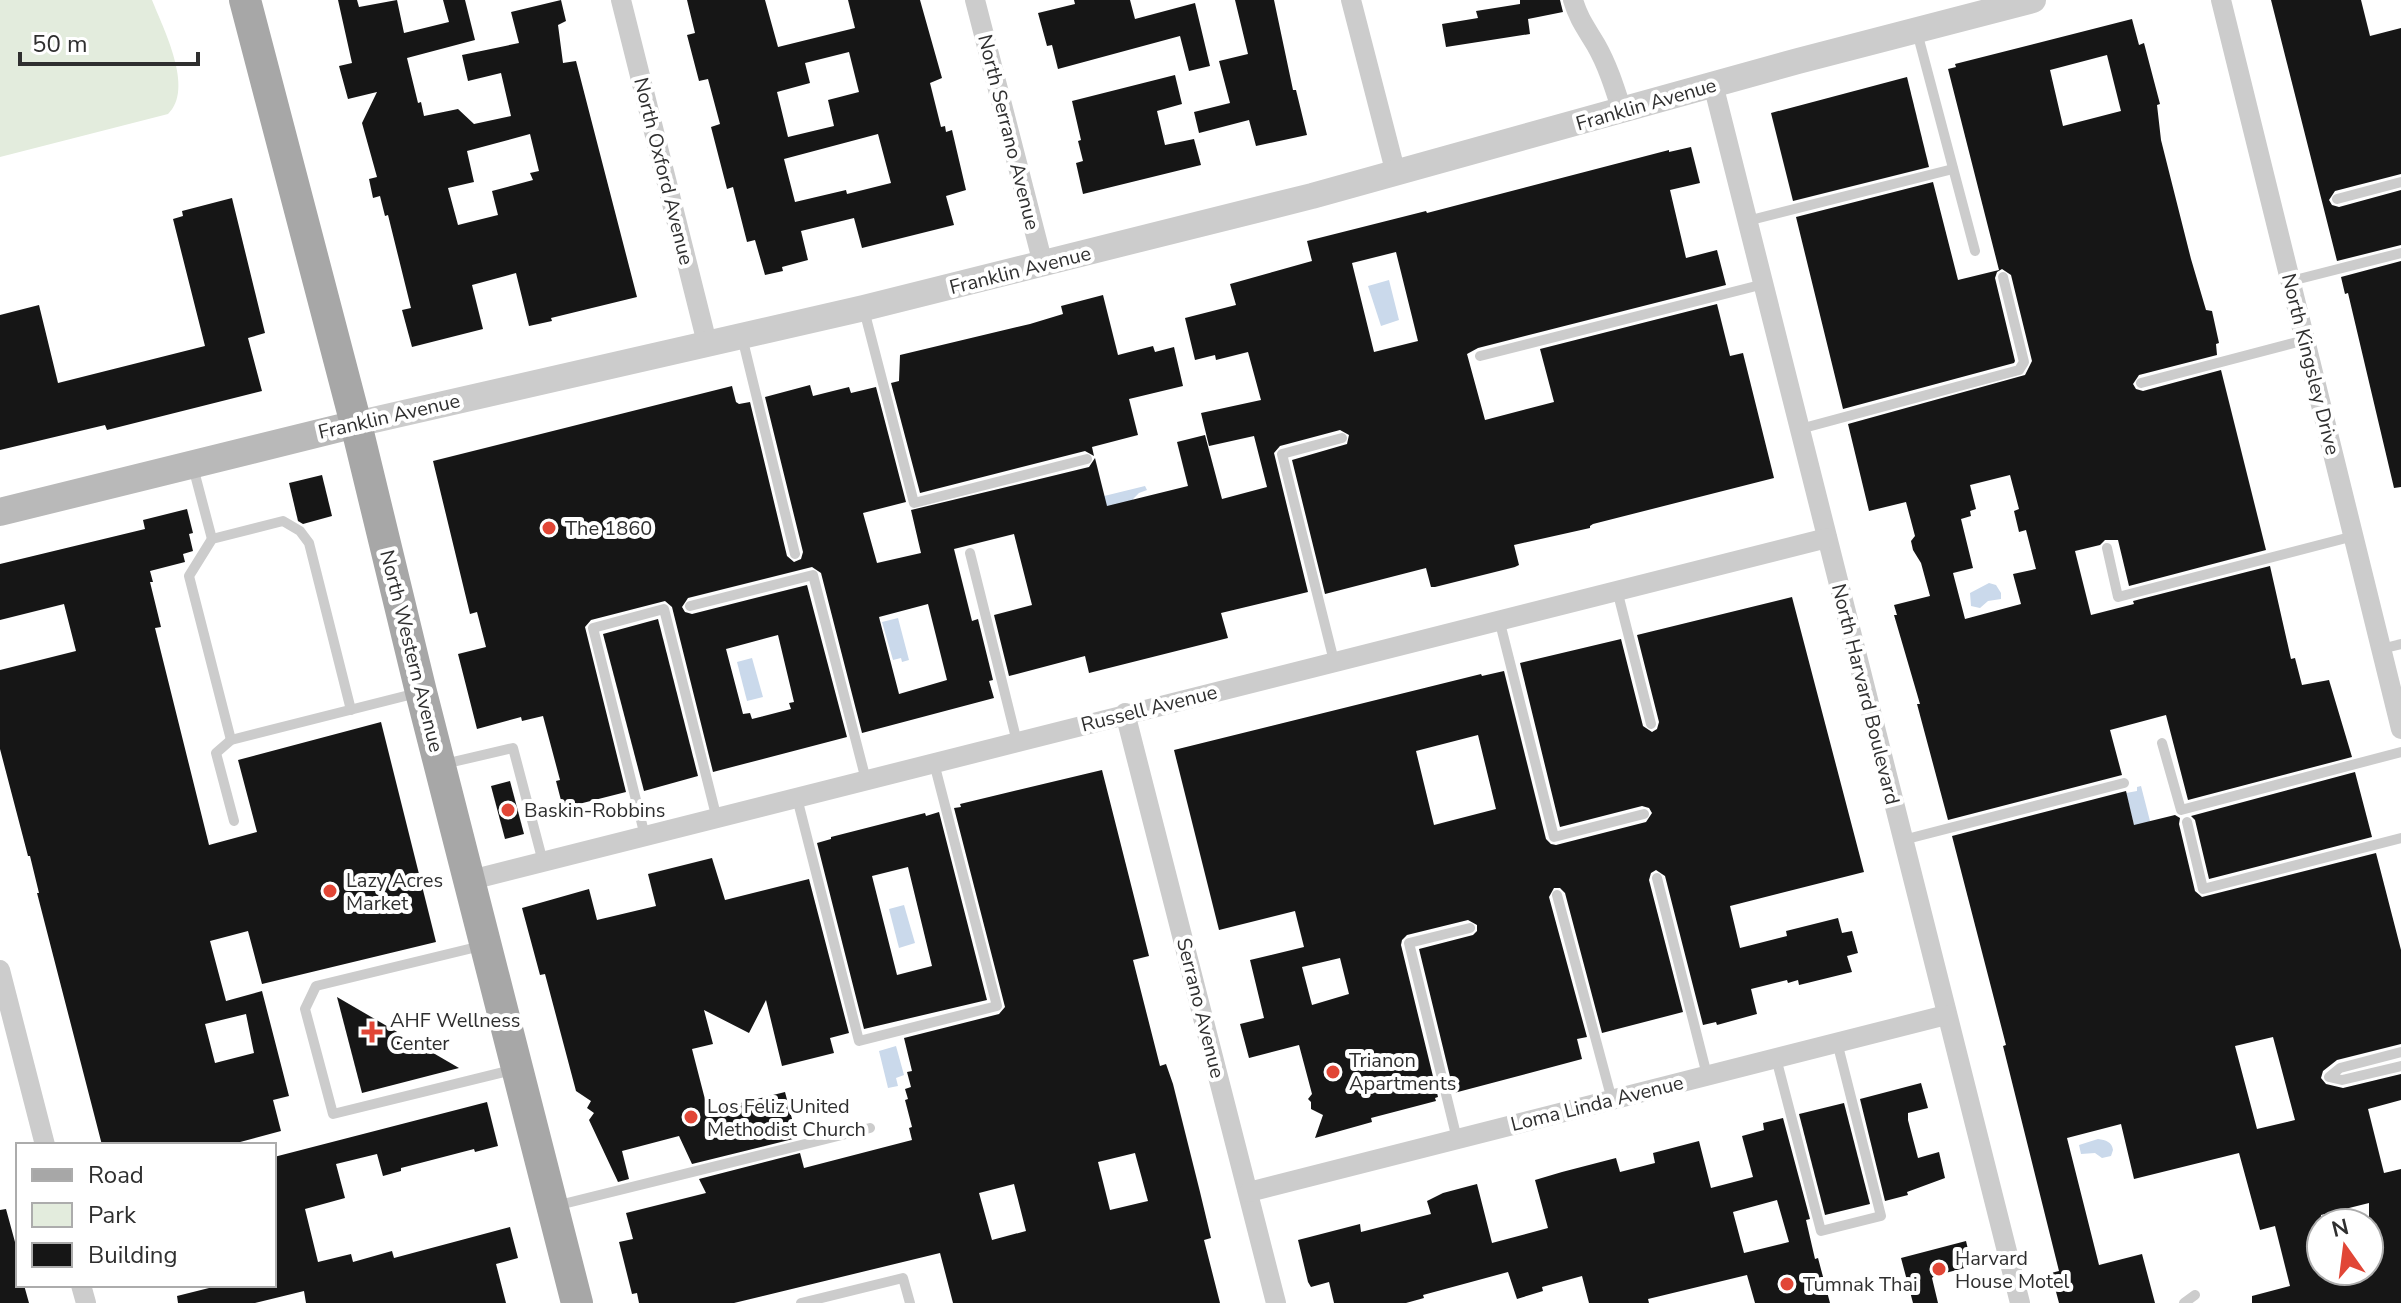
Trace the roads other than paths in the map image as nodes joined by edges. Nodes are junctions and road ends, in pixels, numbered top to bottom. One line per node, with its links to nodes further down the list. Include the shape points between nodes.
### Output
1 (245, 0): 28 (main road, North Western Avenue)
2 (621, 0): 25 (street, North Oxford Avenue)
3 (975, 0): 18 (street, North Serrano Avenue)
4 (1351, 0): 12 (street)
5 (1573, 0): 10 (street, via 1579,21 1608,68)
6 (2033, 0): 8 (street, Franklin Avenue)
7 (2221, 0): 20 (street, North Kingsley Drive)
8 (1917, 30): 9 (street, Franklin Avenue); 11 (lane)
9 (1713, 84): 10 (street, Franklin Avenue); 15 (street, North Harvard Boulevard)
10 (1622, 111): 12 (street, Franklin Avenue)
11 (1953, 169): 15 (lane); 16 (lane)
12 (1396, 174): 18 (street, Franklin Avenue)
13 (2401, 182): 14 (lane)
14 (2337, 199)
15 (1747, 221): 21 (street, North Harvard Boulevard)
16 (1975, 251)
17 (2401, 253): 20 (lane)
18 (1043, 264): 22 (street, Franklin Avenue)
19 (2003, 277): 29 (lane, via 2024,362 2019,370)
20 (2291, 281): 24 (street, North Kingsley Drive)
21 (1764, 284): 26 (lane); 29 (street, North Harvard Boulevard)
22 (864, 308): 23 (street, Franklin Avenue); 31 (lane, via 914,503)
23 (741, 335): 25 (street, Franklin Avenue); 39 (lane)
24 (2305, 340): 27 (lane); 34 (street, North Kingsley Drive)
25 (707, 343): 28 (street, Franklin Avenue)
26 (1480, 356)
27 (2141, 383)
28 (356, 424): 32 (main road, Franklin Avenue); 45 (main road, North Western Avenue)
29 (1800, 429): 35 (street, North Harvard Boulevard)
30 (1342, 438): 44 (lane, via 1282,454)
31 (1087, 459)
32 (192, 465): 33 (main road, Franklin Avenue); 36 (lane)
33 (0, 512)
34 (2354, 536): 37 (lane, via 2118,597); 43 (street, North Kingsley Drive)
35 (1827, 538): 40 (street, Russell Avenue); 65 (street, North Harvard Boulevard)
36 (212, 539): 46 (lane, via 283,521 300,531 309,543); 50 (lane, via 189,576)
37 (2107, 548)
38 (970, 553): 51 (lane)
39 (795, 554)
40 (1617, 590): 42 (street, Russell Avenue); 49 (lane)
41 (690, 606): 56 (lane, via 813,575)
42 (1499, 619): 44 (street, Russell Avenue); 59 (lane, via 1554,837)
43 (2391, 646): 48 (street, North Kingsley Drive)
44 (1334, 661): 47 (street, Russell Avenue)
45 (421, 692): 46 (lane); 55 (main road, North Western Avenue)
46 (351, 710): 50 (lane)
47 (1125, 713): 51 (street, Russell Avenue); 84 (street, Serrano Avenue)
48 (2400, 718)
49 (1651, 724)
50 (231, 740): 61 (lane, via 216,753)
51 (1017, 742): 54 (street, Russell Avenue)
52 (2162, 743): 53 (lane, via 2181,810)
53 (2401, 752)
54 (934, 763): 56 (street, Russell Avenue); 58 (lane, via 997,1006 859,1041)
55 (441, 765): 66 (lane, via 513,748); 68 (main road, North Western Avenue)
56 (866, 780): 58 (street, Russell Avenue)
57 (2124, 783): 65 (lane)
58 (797, 798): 60 (street, Russell Avenue)
59 (1644, 814)
60 (717, 819): 63 (street, Russell Avenue); 63 (lane, via 664,609 593,628)
61 (234, 821)
62 (2187, 822): 64 (lane, via 2203,889)
63 (645, 836): 66 (street, Russell Avenue)
64 (2401, 838)
65 (1903, 840): 73 (street, North Harvard Boulevard)
66 (543, 862): 68 (street, Russell Avenue)
67 (1657, 878): 79 (lane)
68 (471, 880): 71 (main road, North Western Avenue)
69 (1557, 895): 80 (lane)
70 (1470, 928): 82 (lane, via 1409,943)
71 (487, 945): 78 (main road, North Western Avenue); 78 (lane, via 316,986 305,1009 333,1114)
72 (0, 970): 83 (street)
73 (1946, 1015): 74 (street, Loma Linda Avenue); 91 (street, North Harvard Boulevard)
74 (1837, 1042): 76 (street, Loma Linda Avenue); 76 (lane, via 1881,1216 1866,1220 1821,1231)
75 (2401, 1052): 77 (lane, via 2340,1068 2329,1077 2342,1080)
76 (1776, 1058): 79 (street, Loma Linda Avenue)
77 (2401, 1066)
78 (519, 1068): 85 (main road, North Western Avenue)
79 (1707, 1075): 80 (street, Loma Linda Avenue)
80 (1612, 1100): 82 (street, Loma Linda Avenue)
81 (870, 1128): 85 (lane)
82 (1457, 1139): 84 (street, Loma Linda Avenue)
83 (44, 1143)
84 (1249, 1192): 90 (street, Serrano Avenue)
85 (553, 1206): 87 (main road, North Western Avenue)
86 (2195, 1295): 92 (lane)
87 (577, 1303)
88 (801, 1303): 89 (lane, via 903,1278)
89 (910, 1303)
90 (1276, 1303)
91 (2020, 1303)
92 (2184, 1303)

